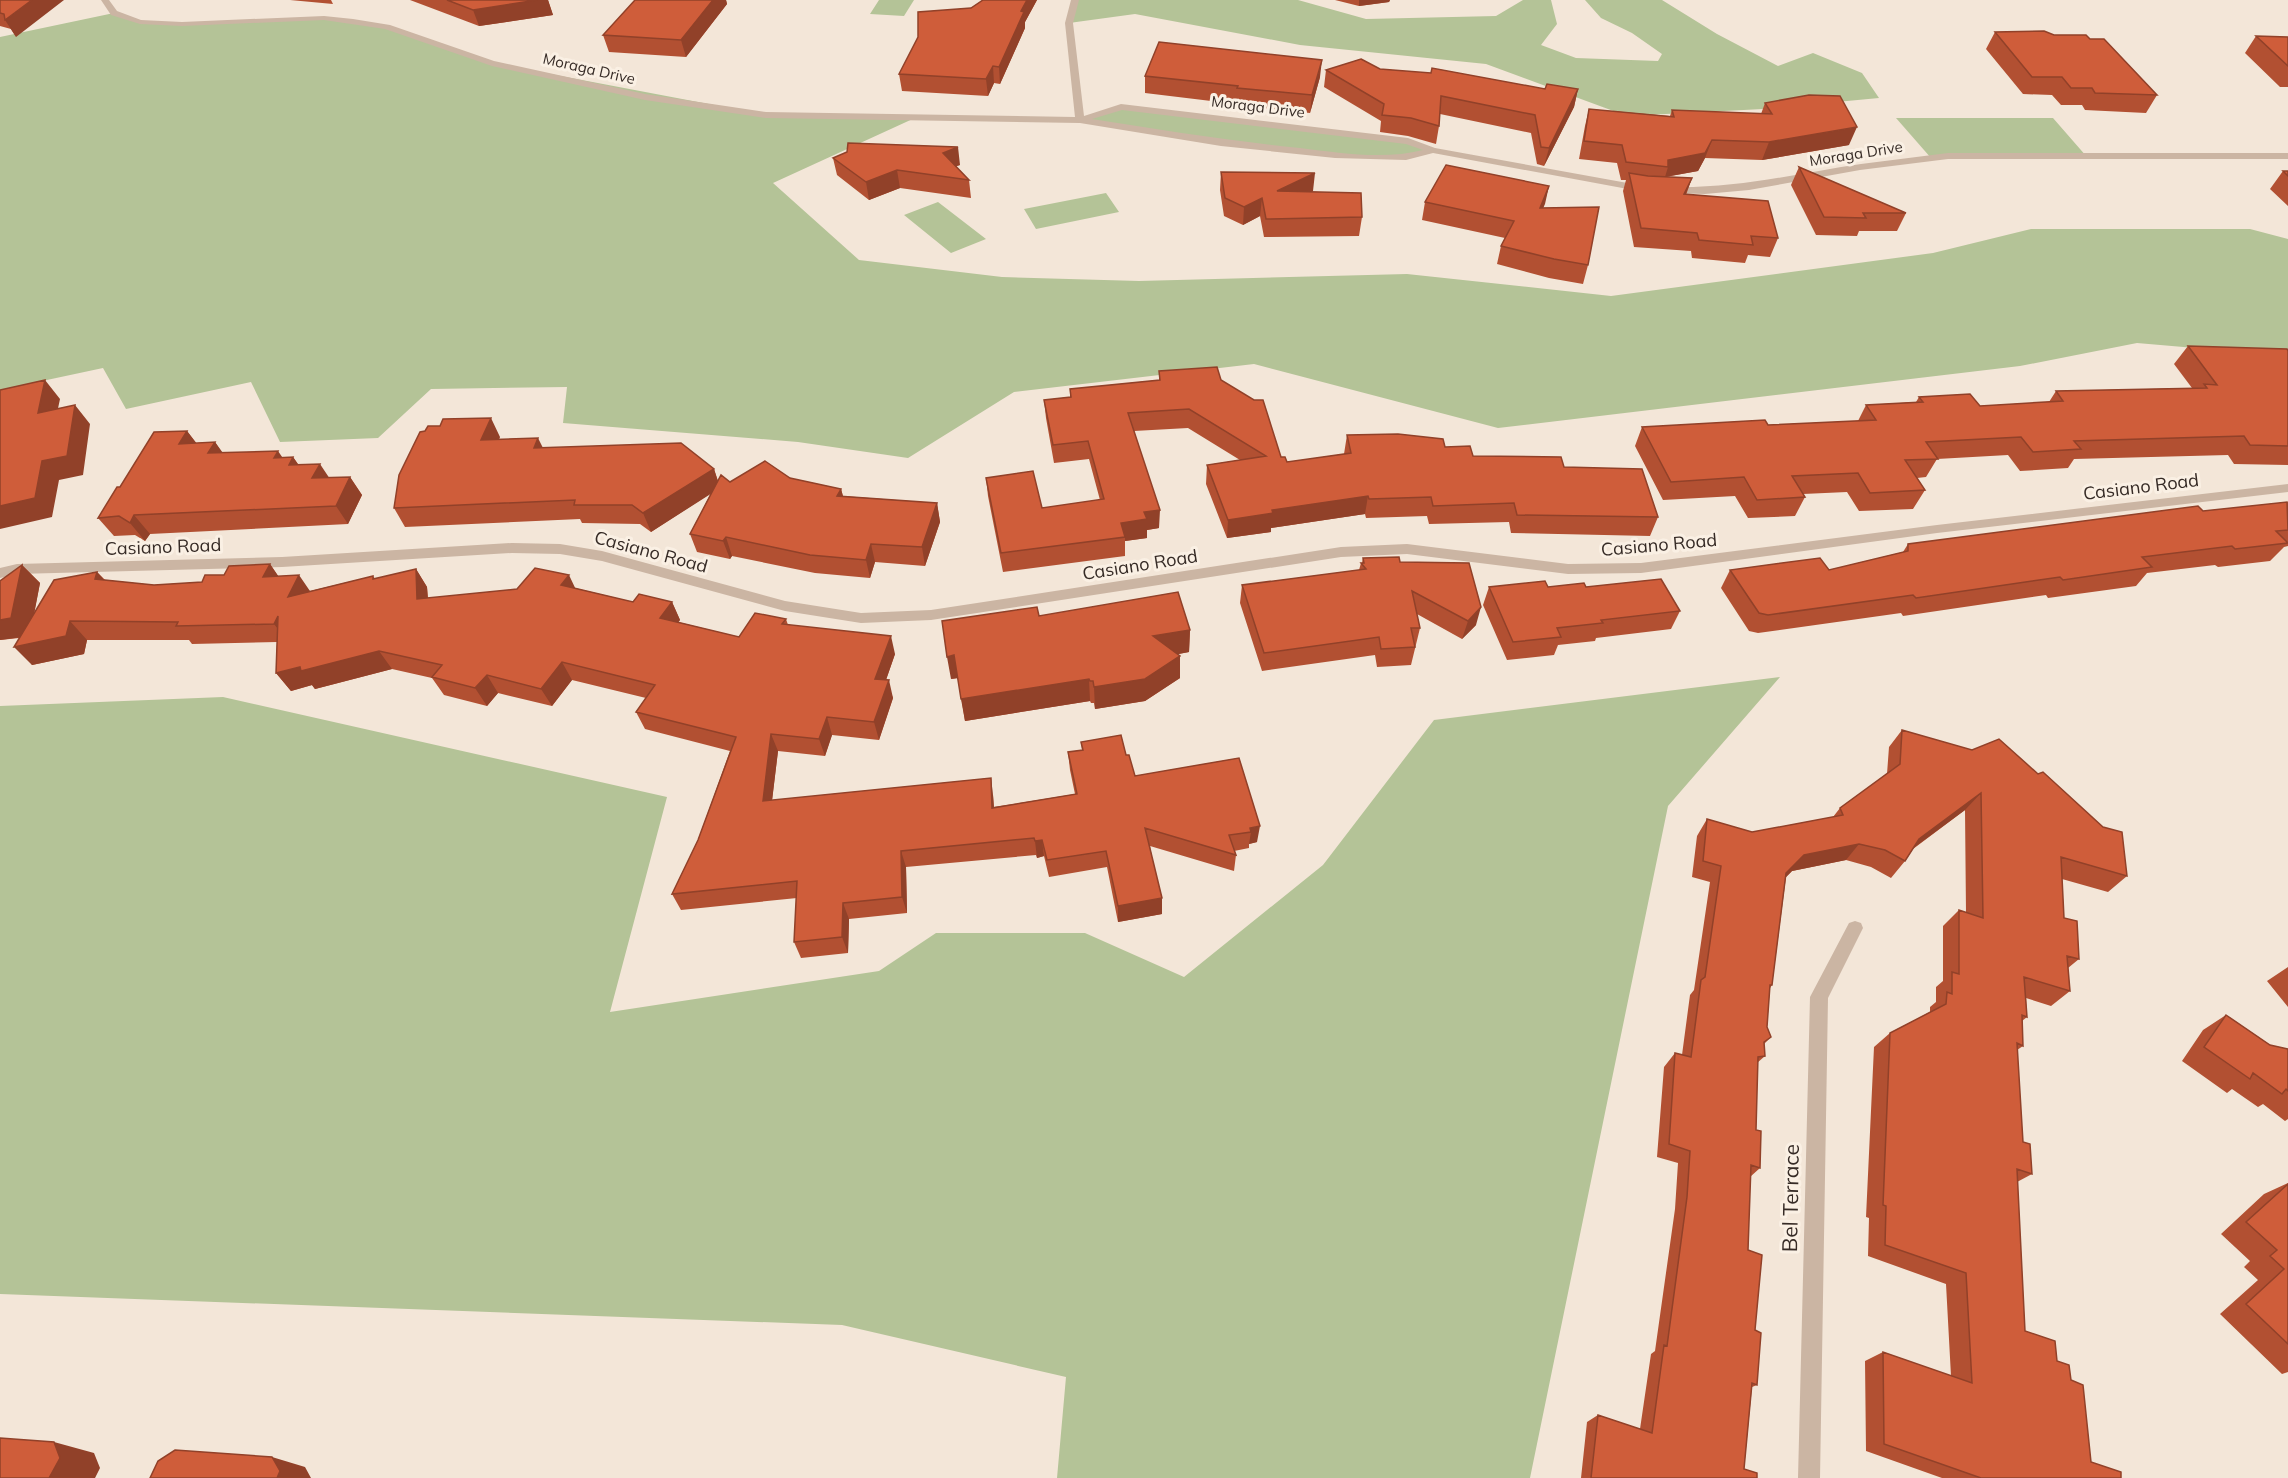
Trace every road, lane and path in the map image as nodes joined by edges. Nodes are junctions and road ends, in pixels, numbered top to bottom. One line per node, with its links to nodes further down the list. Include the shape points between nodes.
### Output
1 (105, 0): 3 (street, Moraga Drive, via 114,13 140,22 324,18 387,27 492,63 645,97 766,115)
2 (1075, 0): 3 (street, via 1069,22)
3 (1080, 120): 4 (street, Moraga Drive, via 1221,143 1335,155 1406,157); 4 (street, Moraga Drive, via 1122,107 1408,141)
4 (1433, 150): 5 (street, Moraga Drive, via 1642,189 1705,191 1948,156)
5 (2288, 156)
6 (2288, 488): 7 (street, Casiano Road, via 1641,568 1568,568 1407,549 1341,552 931,615 861,618 785,606 602,556 560,549 17,569)
7 (0, 573)
8 (1855, 928): 9 (street, Bel Terrace, via 1819,997)
9 (1809, 1478)

